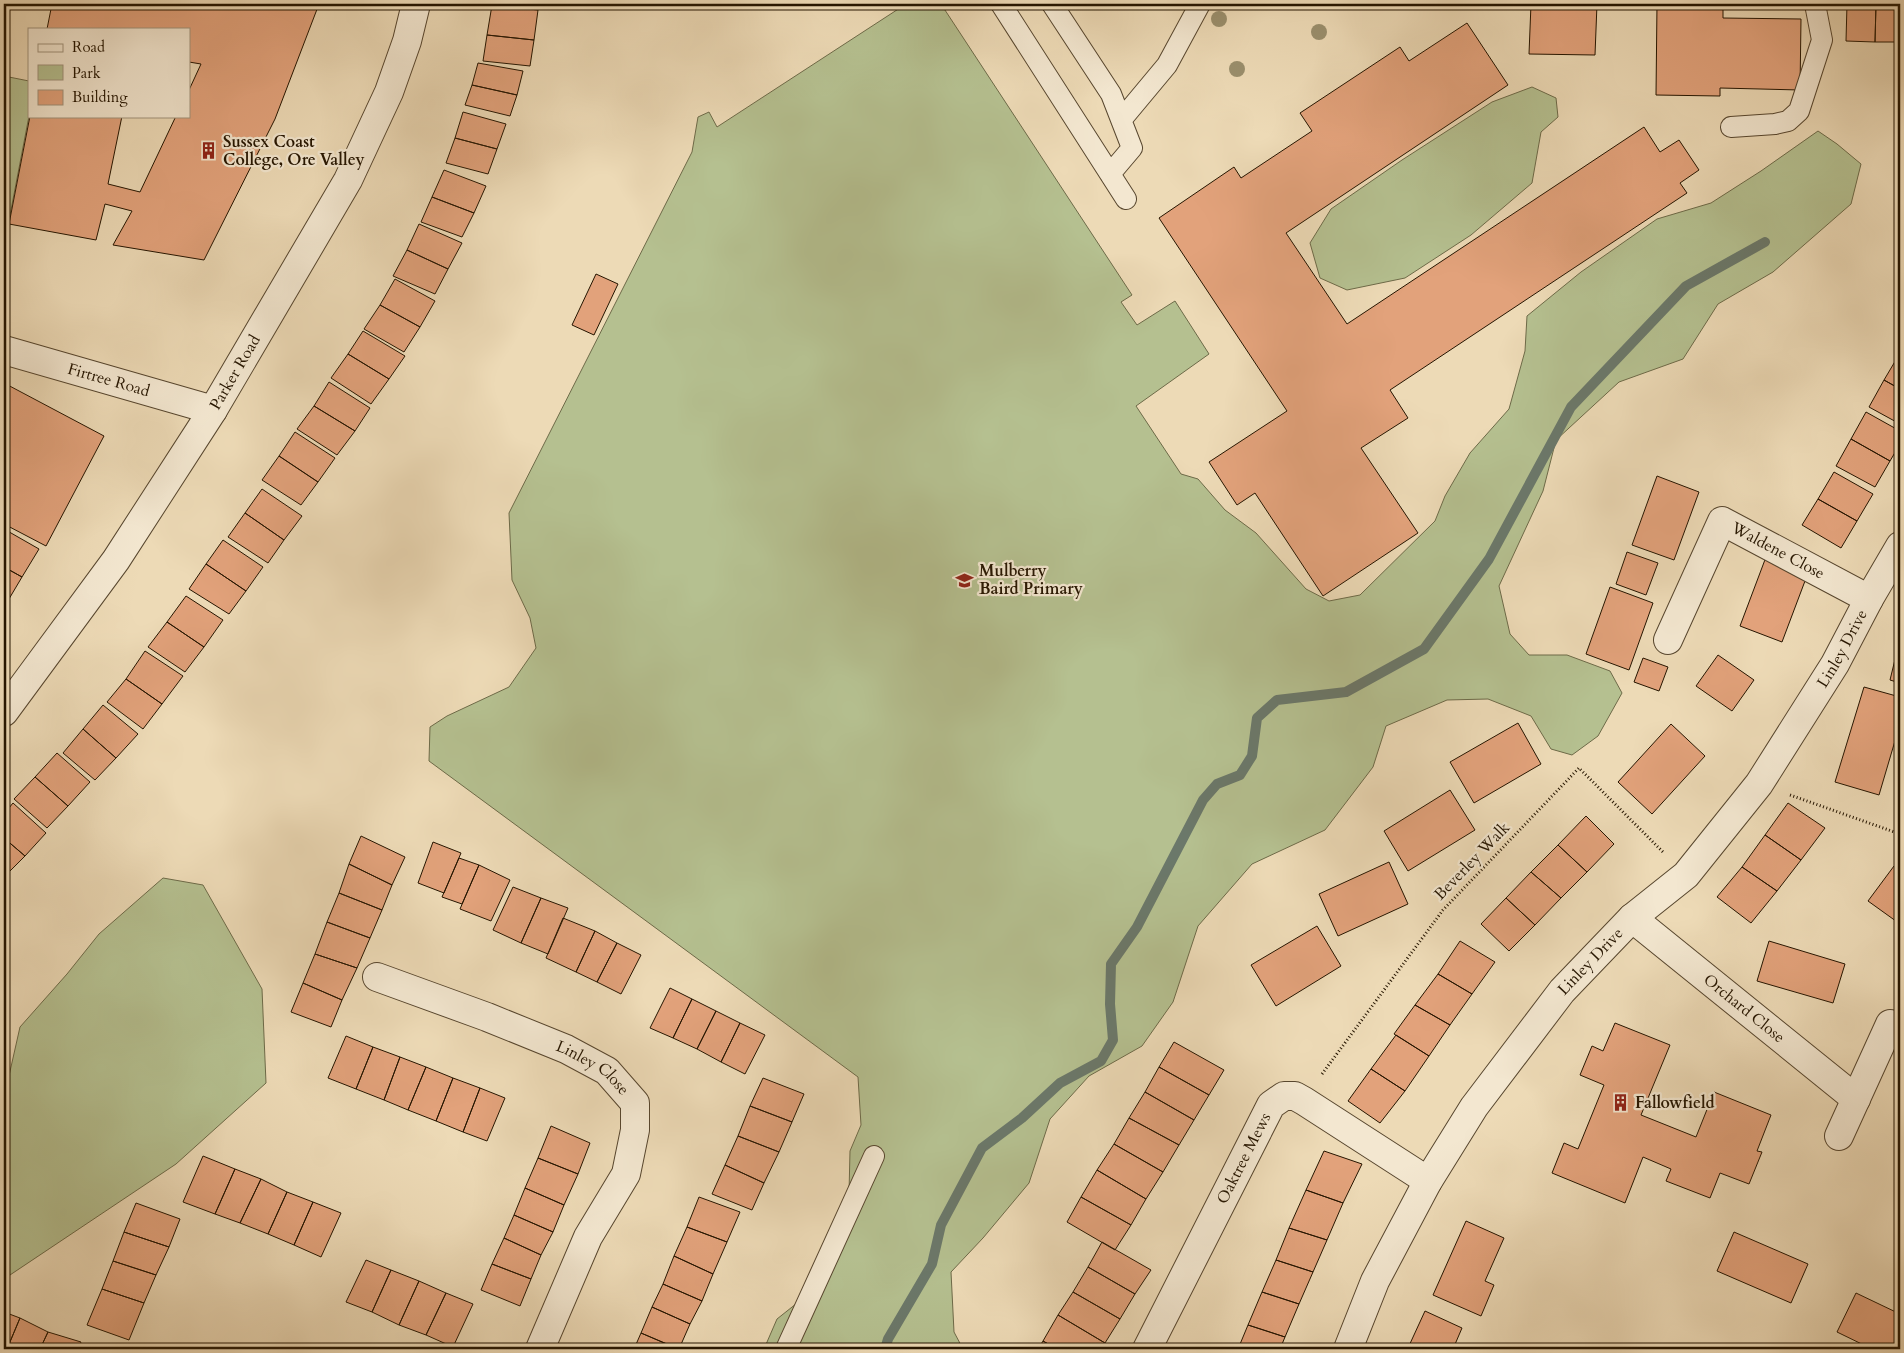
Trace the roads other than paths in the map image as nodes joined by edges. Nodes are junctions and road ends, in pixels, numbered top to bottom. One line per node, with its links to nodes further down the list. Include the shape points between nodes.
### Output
1 (416, 4): 11 (street, Parker Road, via 389,92 348,180)
2 (1001, 4): 8 (lane)
3 (1052, 4): 6 (lane, via 1111,94)
4 (1200, 4): 6 (lane, via 1166,65)
5 (1815, 4): 7 (lane, via 1822,40 1799,111 1788,121)
6 (1122, 118): 8 (lane, via 1132,148)
7 (1731, 127)
8 (1110, 174): 9 (lane)
9 (1126, 198)
10 (4, 350): 11 (street, Firtree Road)
11 (213, 410): 15 (street, Parker Road, via 116,560)
12 (1899, 550): 13 (street, Linley Drive)
13 (1869, 599): 14 (street, Waldene Close, via 1722,521); 16 (street, Linley Drive, via 1836,664 1759,784 1686,875)
14 (1668, 640)
15 (4, 712)
16 (1632, 918): 19 (street, Orchard Close); 22 (street, Linley Drive, via 1562,991 1474,1107)
17 (377, 977): 23 (street, Linley Close, via 566,1049 607,1071 635,1102 635,1130 626,1174 588,1237)
18 (1890, 1024): 19 (street)
19 (1856, 1099): 20 (street)
20 (1839, 1136)
21 (874, 1156): 24 (lane)
22 (1428, 1181): 25 (street, Oaktree Mews, via 1304,1101 1295,1096 1284,1096 1272,1106); 26 (street, Linley Drive, via 1375,1281)
23 (540, 1349)
24 (786, 1349)
25 (1147, 1349)
26 (1348, 1349)

